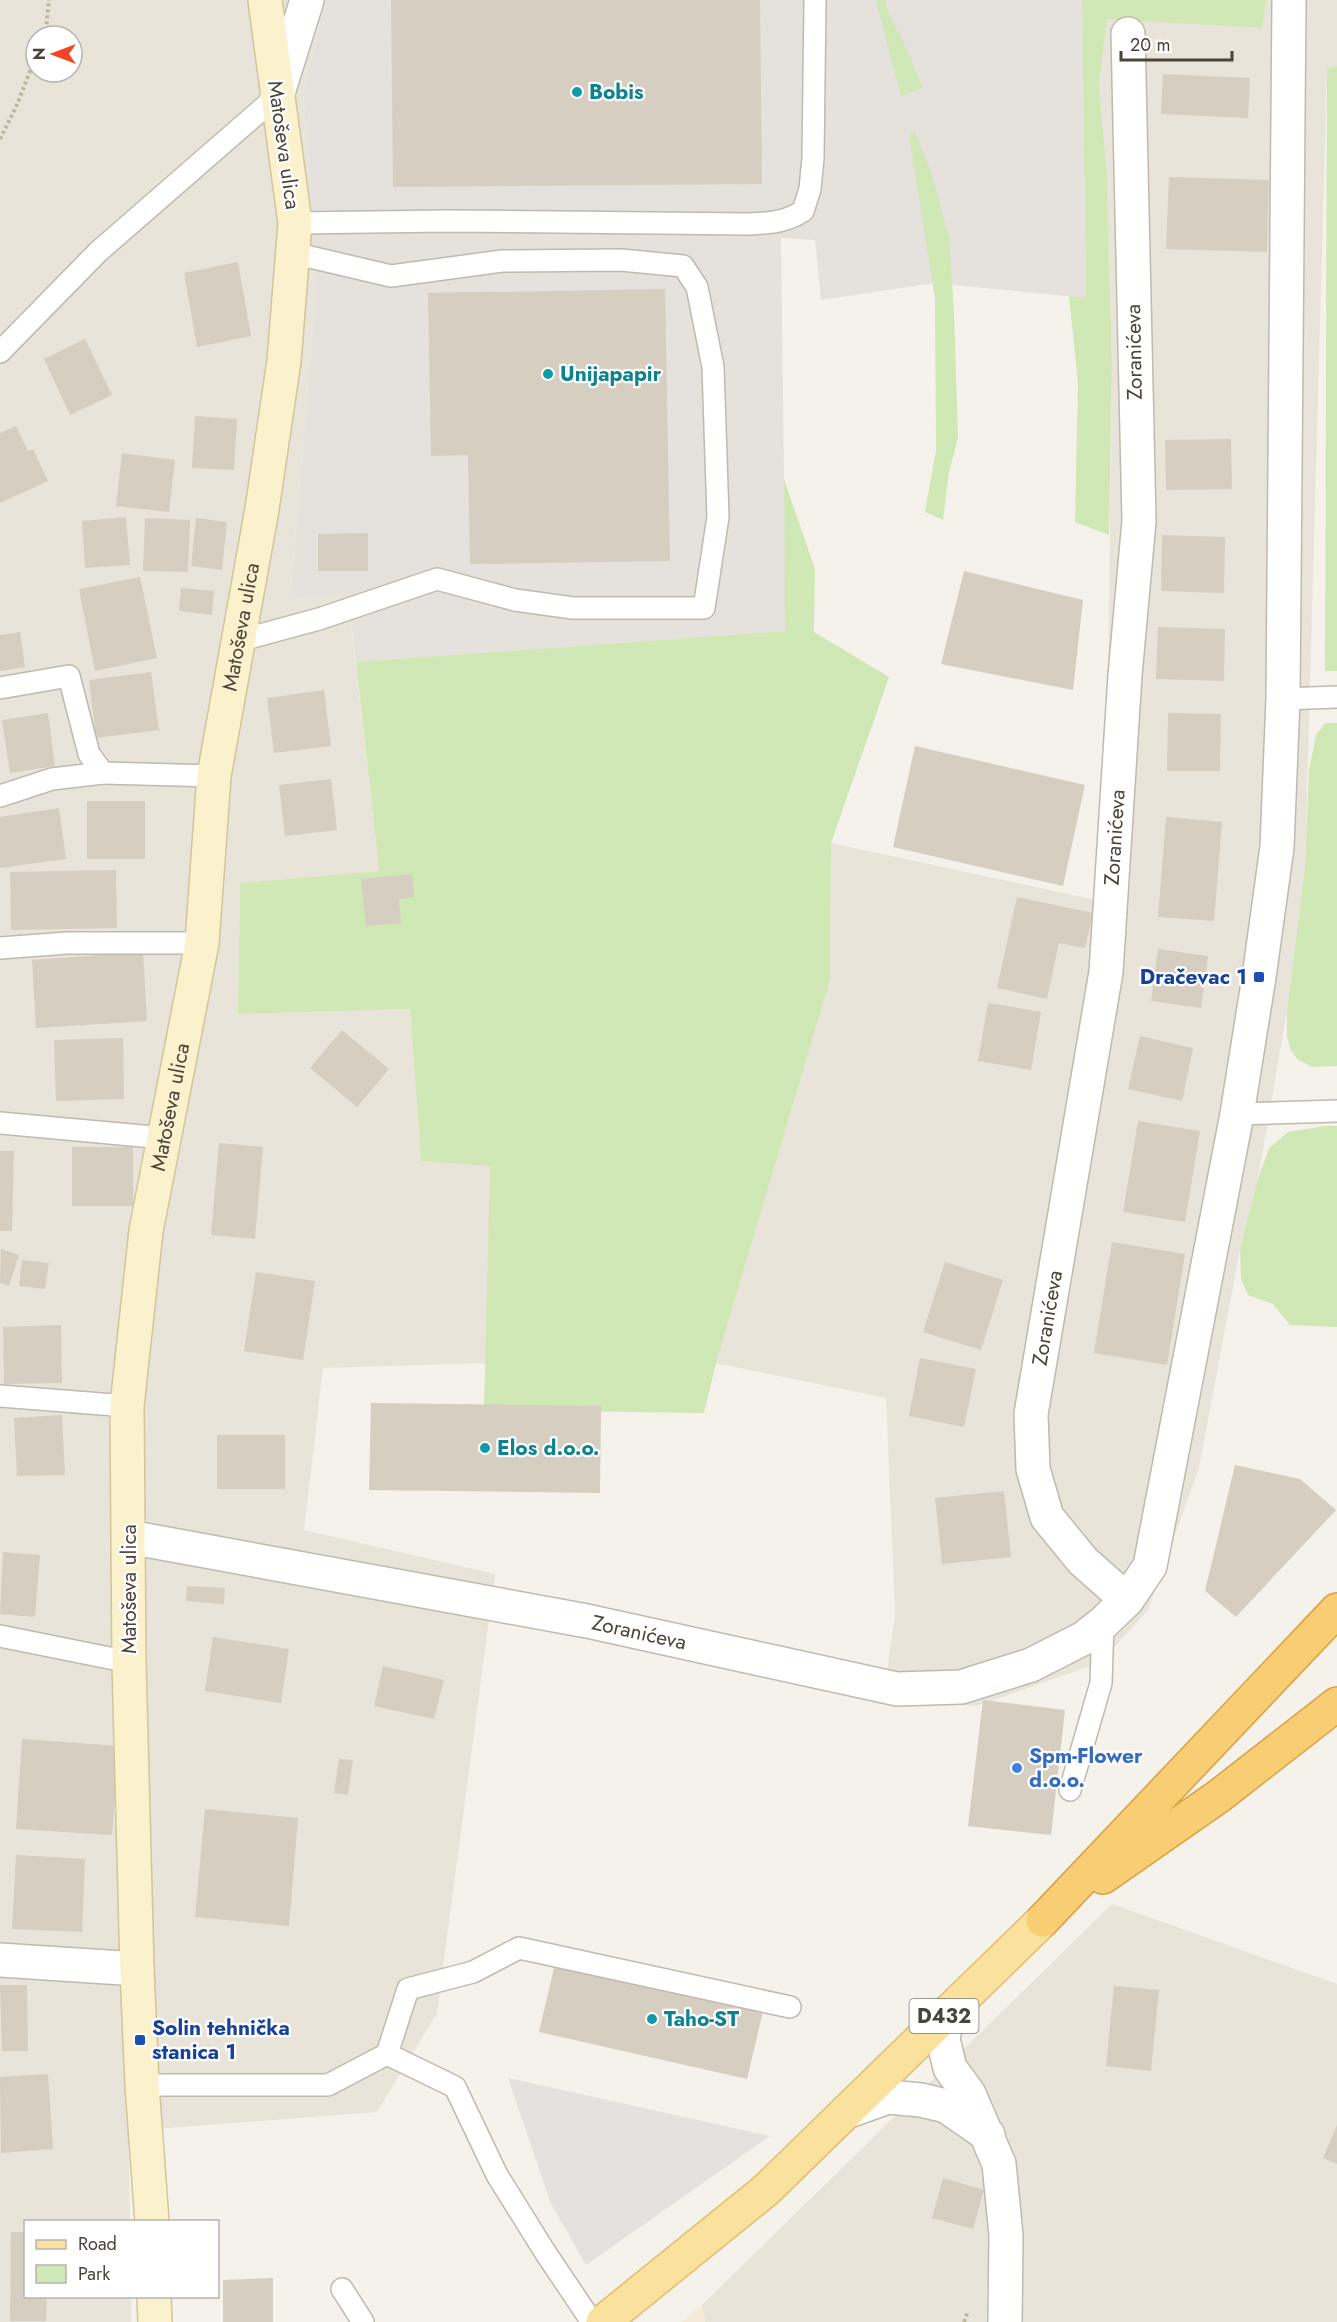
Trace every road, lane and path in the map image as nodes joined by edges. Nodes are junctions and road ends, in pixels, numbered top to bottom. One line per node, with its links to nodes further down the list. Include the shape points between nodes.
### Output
1 (49, 0): 6 (path)
2 (265, 0): 9 (main road, Matoševa ulica)
3 (307, 0): 9 (street)
4 (815, 0): 11 (lane, via 810,189 803,211 791,218 750,224 448,221)
5 (1289, 0): 16 (street)
6 (47, 24)
7 (1128, 34): 29 (street, Zoranićeva, via 1139,521 1106,972 1032,1414 1033,1469 1047,1517 1083,1561)
8 (25, 84): 10 (path)
9 (277, 96): 11 (main road, Matoševa ulica); 12 (lane, via 98,252)
10 (0, 139)
11 (294, 238): 13 (main road, Matoševa ulica, via 284,361); 13 (lane, via 391,276 502,261 621,260 682,266 697,286 713,367 718,517 704,608 573,608 514,600 437,579 319,619)
12 (0, 352)
13 (238, 641): 18 (main road, Matoševa ulica)
14 (0, 688): 17 (lane, via 69,676 89,754)
15 (1337, 697): 16 (lane)
16 (1283, 699): 23 (street, via 1277,847)
17 (103, 773): 18 (lane); 19 (lane, via 52,778)
18 (214, 776): 20 (main road, Matoševa ulica)
19 (0, 796)
20 (202, 943): 21 (lane); 25 (main road, Matoševa ulica)
21 (0, 948)
22 (1337, 1111): 23 (lane)
23 (1236, 1114): 29 (street, Zoranićeva, via 1150,1566)
24 (0, 1122): 25 (lane)
25 (164, 1138): 27 (main road, Matoševa ulica, via 146,1231)
26 (0, 1396): 27 (lane)
27 (127, 1406): 28 (main road, Matoševa ulica)
28 (129, 1537): 31 (street, Zoranićeva, via 587,1621 897,1689 961,1687 1032,1665 1084,1638); 33 (main road, Matoševa ulica)
29 (1127, 1600): 31 (street, Zoranićeva)
30 (1337, 1610): 36 (highway)
31 (1102, 1623): 35 (lane, via 1101,1683)
32 (0, 1636): 33 (lane)
33 (129, 1662): 38 (main road, Matoševa ulica)
34 (1337, 1704): 36 (highway, via 1219,1796)
35 (1070, 1791)
36 (1043, 1920): 40 (main road, D432)
37 (0, 1960): 38 (street)
38 (137, 1969): 42 (main road, Matoševa ulica)
39 (790, 2007): 41 (lane, via 519,1948 472,1972 408,1989)
40 (948, 2012): 43 (main road, D432); 44 (street, via 943,2039 950,2068 969,2094)
41 (387, 2054): 42 (lane, via 328,2085); 50 (lane, via 455,2087 497,2175)
42 (141, 2085): 45 (main road, Matoševa ulica)
43 (846, 2112): 44 (street, via 888,2097 921,2100 946,2106); 51 (main road, D432, via 766,2190)
44 (988, 2135): 52 (street, via 999,2164 1004,2197)
45 (152, 2220)
46 (342, 2289): 49 (lane)
47 (154, 2298): 48 (main road)
48 (155, 2322)
49 (363, 2322)
50 (592, 2322)
51 (603, 2322)
52 (1005, 2322)

